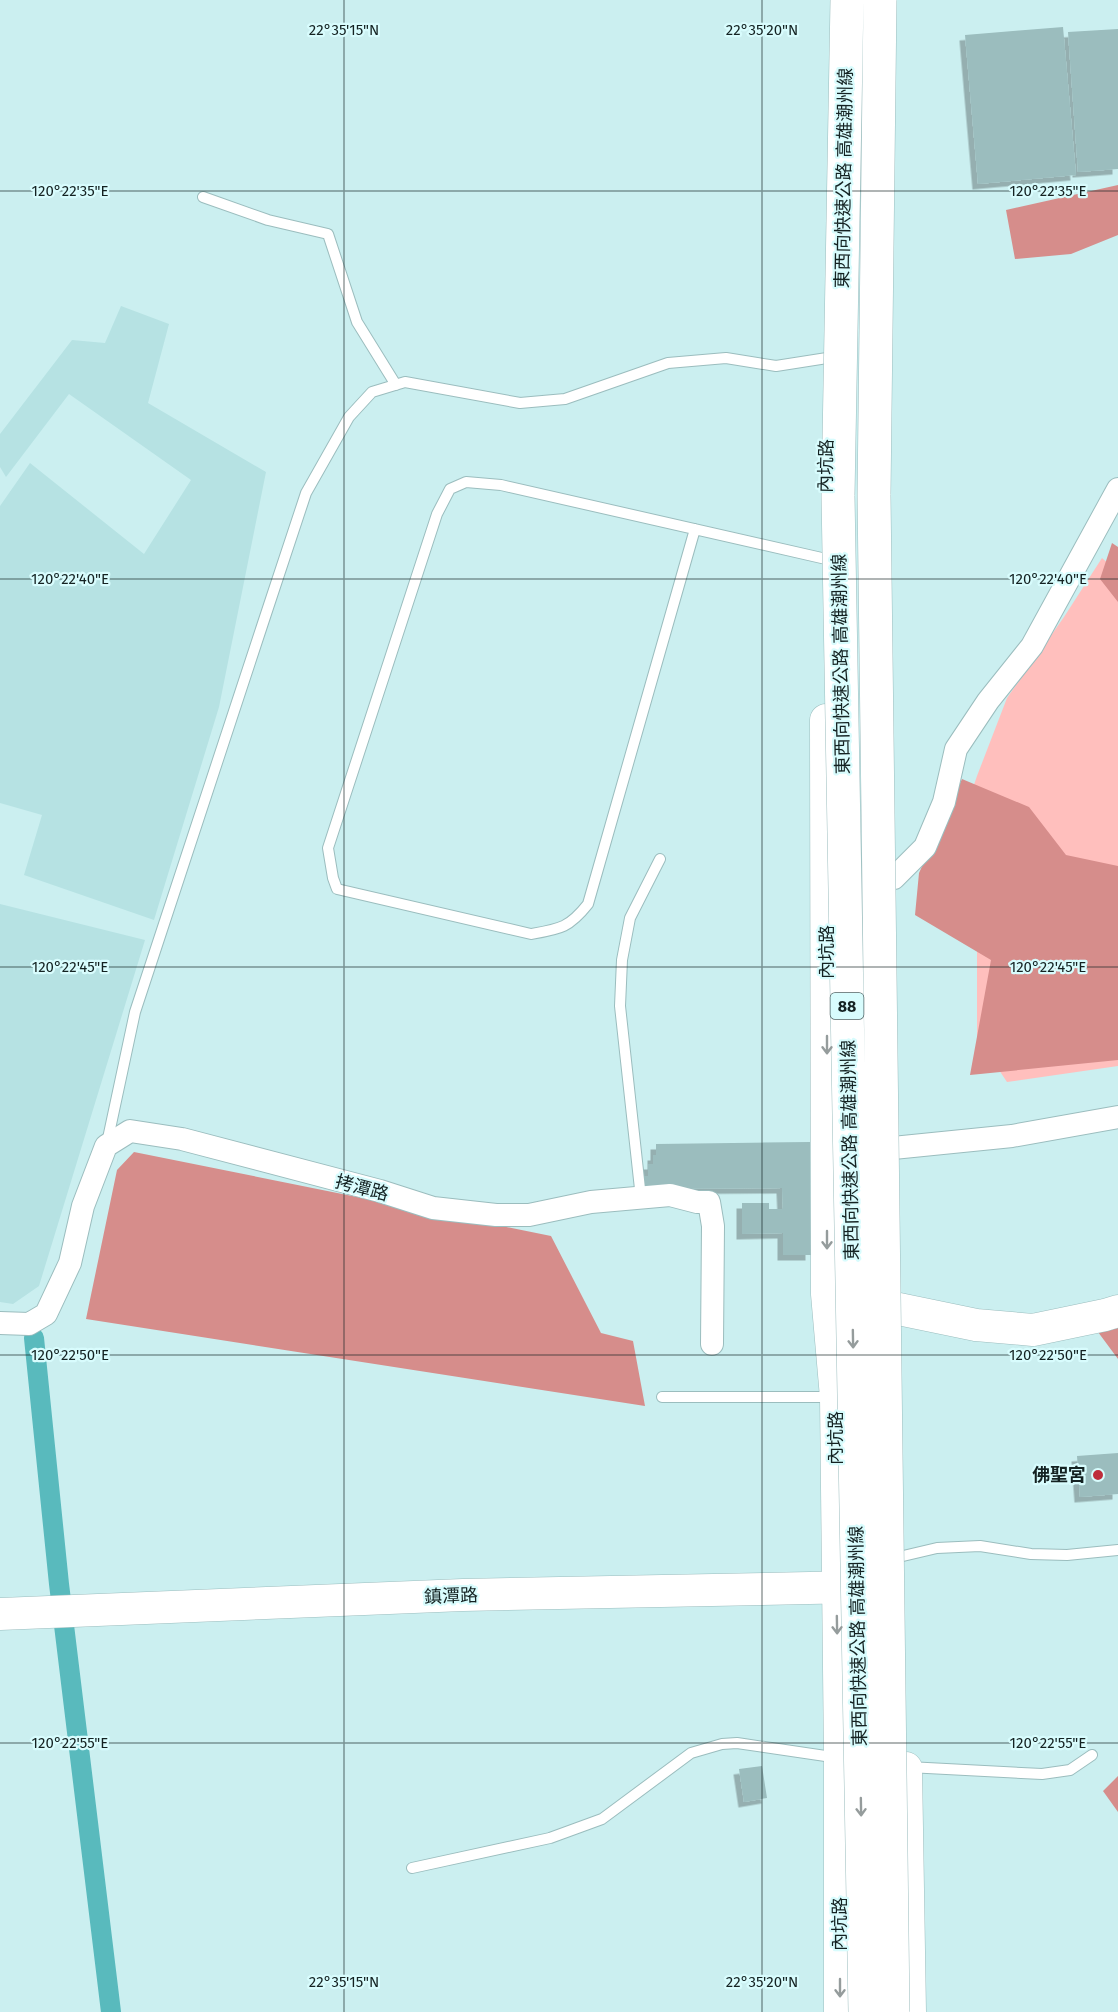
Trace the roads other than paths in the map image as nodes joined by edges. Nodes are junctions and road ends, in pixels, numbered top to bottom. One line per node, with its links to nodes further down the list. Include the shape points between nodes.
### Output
1 (832, 0): 6 (main road, 內坑路)
2 (847, 0): 34 (highway, 東西向快速公路 高雄潮州線 / 88, one-way to 34, bridge, via 838,496)
3 (880, 0): 35 (highway, 東西向快速公路 高雄潮州線 / 88, bridge, via 874,495)
4 (895, 0): 12 (main road, via 889,494)
5 (203, 197): 7 (lane, via 268,220 328,234 357,322)
6 (827, 358): 7 (lane, via 776,366 726,358 668,363 564,399 520,403 405,382); 10 (main road, 內坑路)
7 (396, 385): 14 (lane, via 372,392 349,417 306,493 135,1012)
8 (1118, 489): 12 (street, via 1032,646 988,701 957,749 944,802 925,847)
9 (695, 529): 9 (lane, via 501,485 466,482 450,489 437,514 328,848 337,889 531,934 555,930 575,920 588,904); 10 (lane)
10 (826, 559): 17 (main road, 內坑路, one-way to 17)
11 (660, 859): 16 (lane, via 630,918 622,960 620,1006)
12 (894, 878): 15 (main road)
13 (1118, 1117): 15 (street, via 1012,1136)
14 (106, 1146): 16 (street, 拷潭路, via 130,1131 182,1139 433,1208 496,1215 529,1215 591,1202); 20 (street, via 83,1206 70,1263 46,1314 29,1323)
15 (893, 1148): 18 (main road)
16 (641, 1198): 21 (street, 拷潭路, via 670,1195 709,1202 713,1226)
17 (827, 1294): 18 (main road); 23 (main road, 內坑路)
18 (892, 1309): 19 (main road, via 976,1326 1033,1330); 25 (main road)
19 (1118, 1311)
20 (0, 1323)
21 (712, 1344)
22 (662, 1397): 23 (lane)
23 (836, 1397): 26 (main road, 內坑路)
24 (1118, 1550): 25 (lane, via 1031,1554 980,1546 937,1548)
25 (903, 1556): 27 (main road)
26 (837, 1587): 27 (main road, 鎮潭路); 28 (main road, 鎮潭路, via 463,1595); 30 (main road, 內坑路, one-way to 30)
27 (903, 1587): 31 (main road)
28 (12, 1614)
29 (1092, 1755): 31 (lane, via 1070,1770 1042,1774)
30 (840, 1758): 31 (lane); 32 (lane, via 722,1744 691,1753 602,1818 550,1838); 33 (main road, 內坑路, one-way to 33)
31 (906, 1767): 36 (main road)
32 (412, 1868)
33 (840, 2012)
34 (865, 2012)
35 (893, 2012)
36 (910, 2012)

